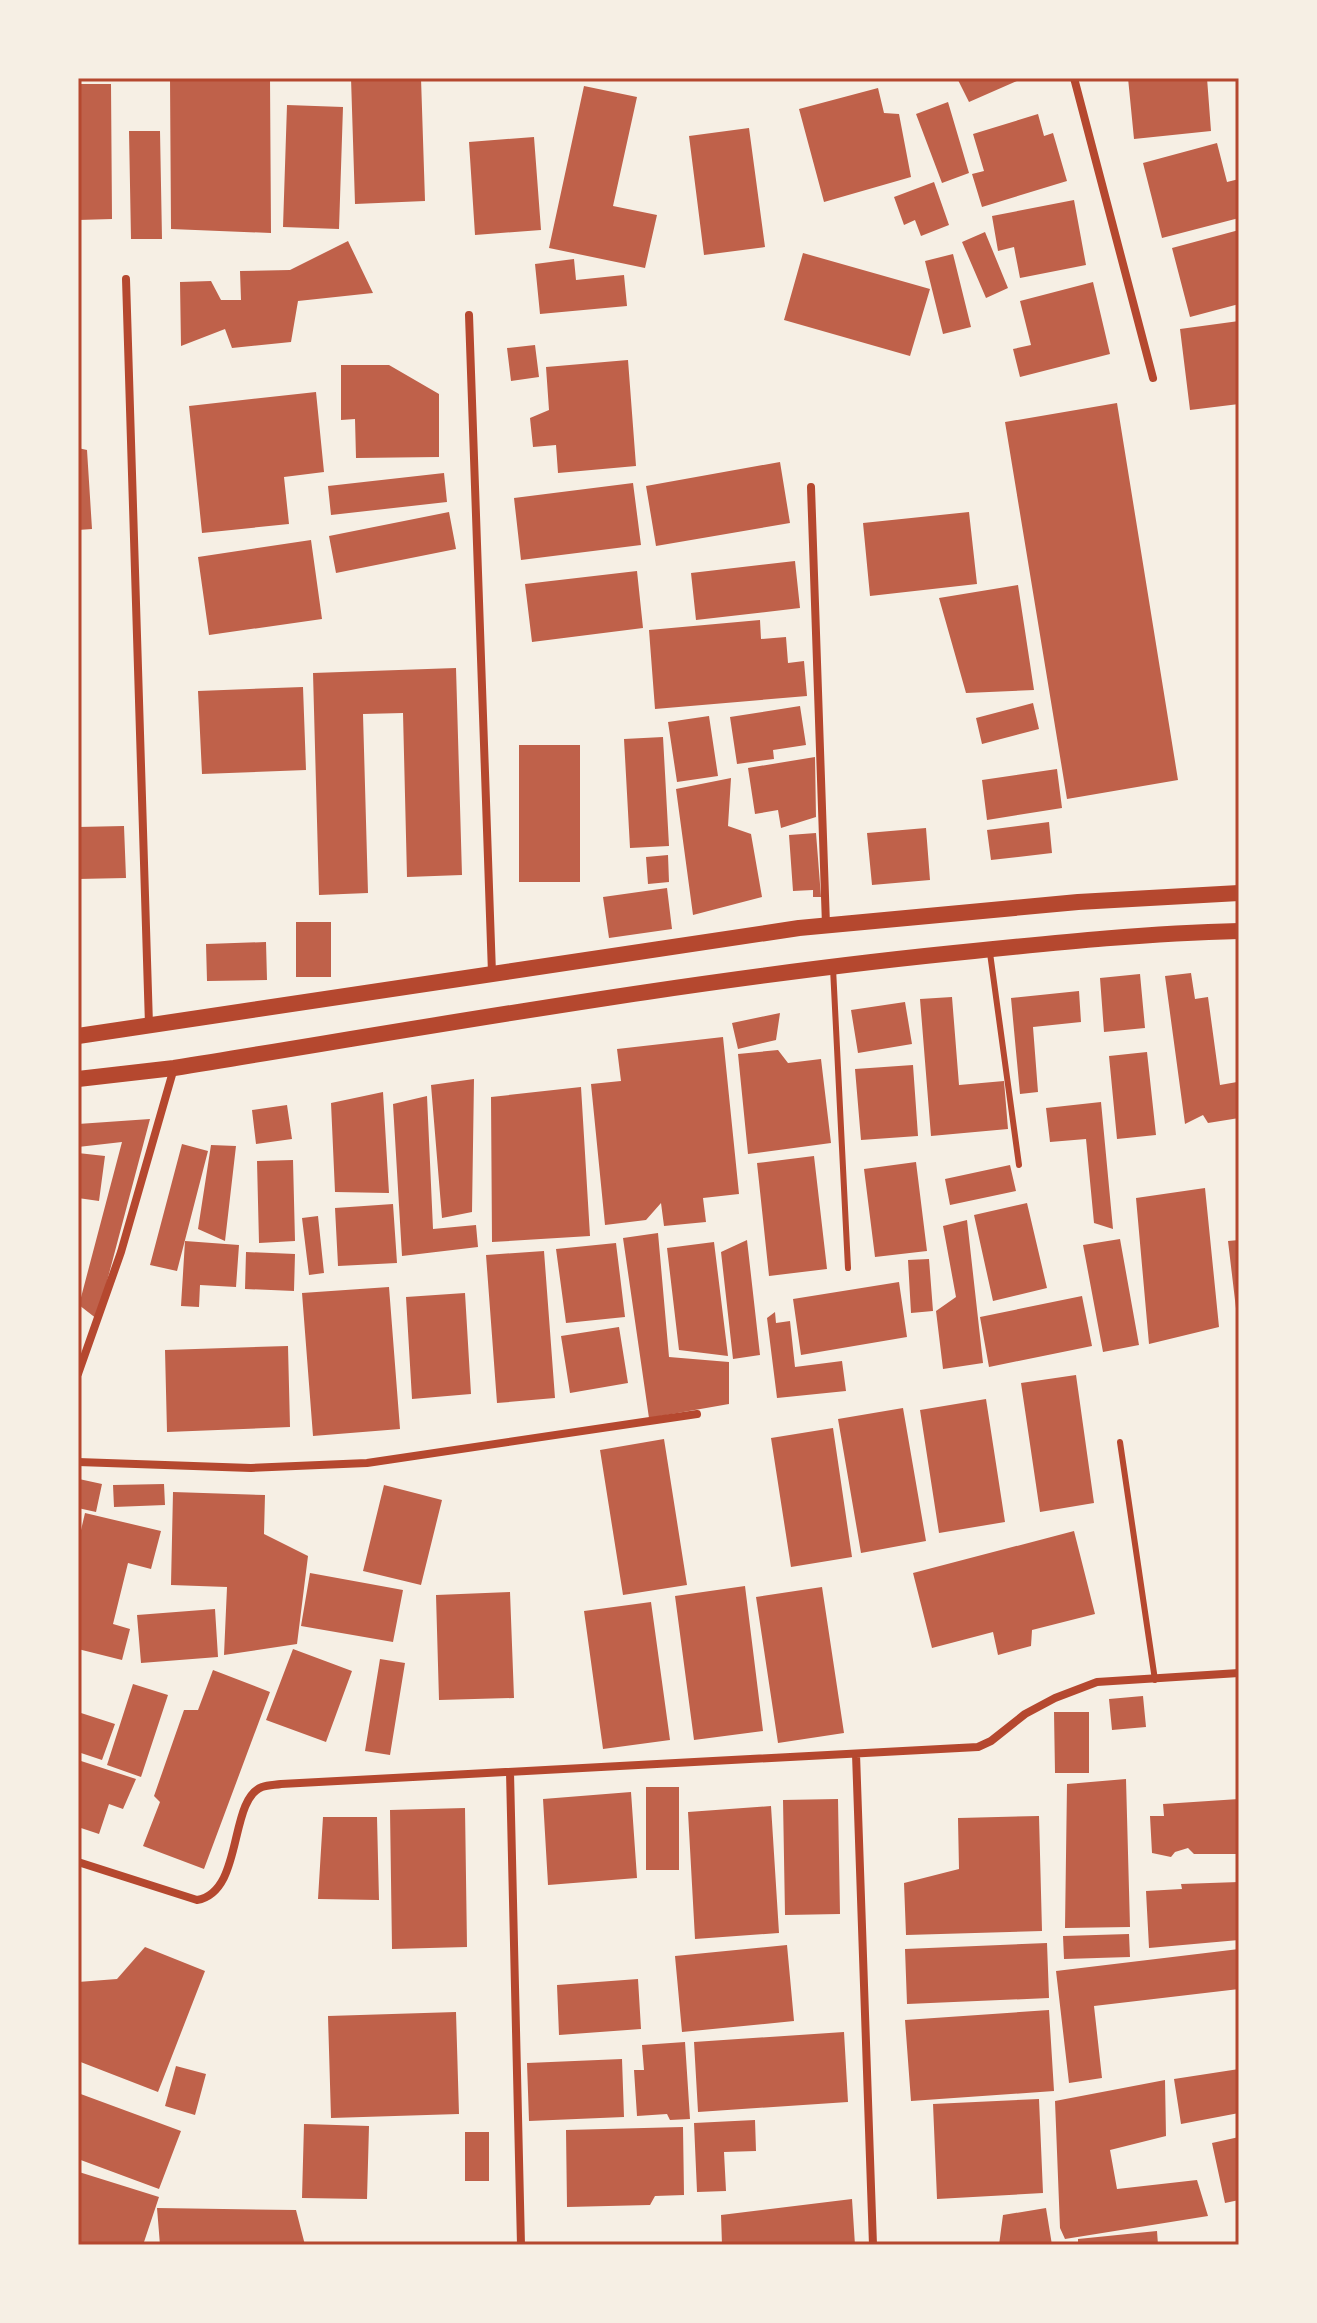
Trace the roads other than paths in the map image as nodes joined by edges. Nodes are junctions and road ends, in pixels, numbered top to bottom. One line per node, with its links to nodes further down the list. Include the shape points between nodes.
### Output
1 (1074, 78): 4 (street)
2 (126, 279): 12 (street)
3 (469, 315): 11 (street)
4 (1153, 378)
5 (811, 487): 7 (street)
6 (1239, 893): 7 (main road)
7 (826, 926): 11 (main road)
8 (1239, 931): 9 (main road)
9 (990, 949): 10 (main road); 16 (lane)
10 (833, 965): 14 (main road); 17 (lane)
11 (492, 974): 12 (main road)
12 (149, 1026): 13 (main road)
13 (78, 1036)
14 (174, 1068): 15 (main road); 18 (street, via 121,1252)
15 (78, 1079)
16 (1019, 1165)
17 (848, 1268)
18 (78, 1374)
19 (697, 1414): 21 (street, via 367,1463 235,1468)
20 (1120, 1442): 23 (lane)
21 (78, 1462)
22 (1239, 1673): 23 (street)
23 (1155, 1680): 24 (street, via 1097,1682 1025,1714 978,1747)
24 (856, 1754): 25 (street); 28 (street)
25 (510, 1772): 26 (street, via 260,1787 249,1798 222,1884 208,1898 197,1900); 27 (street)
26 (78, 1862)
27 (521, 2245)
28 (873, 2245)

